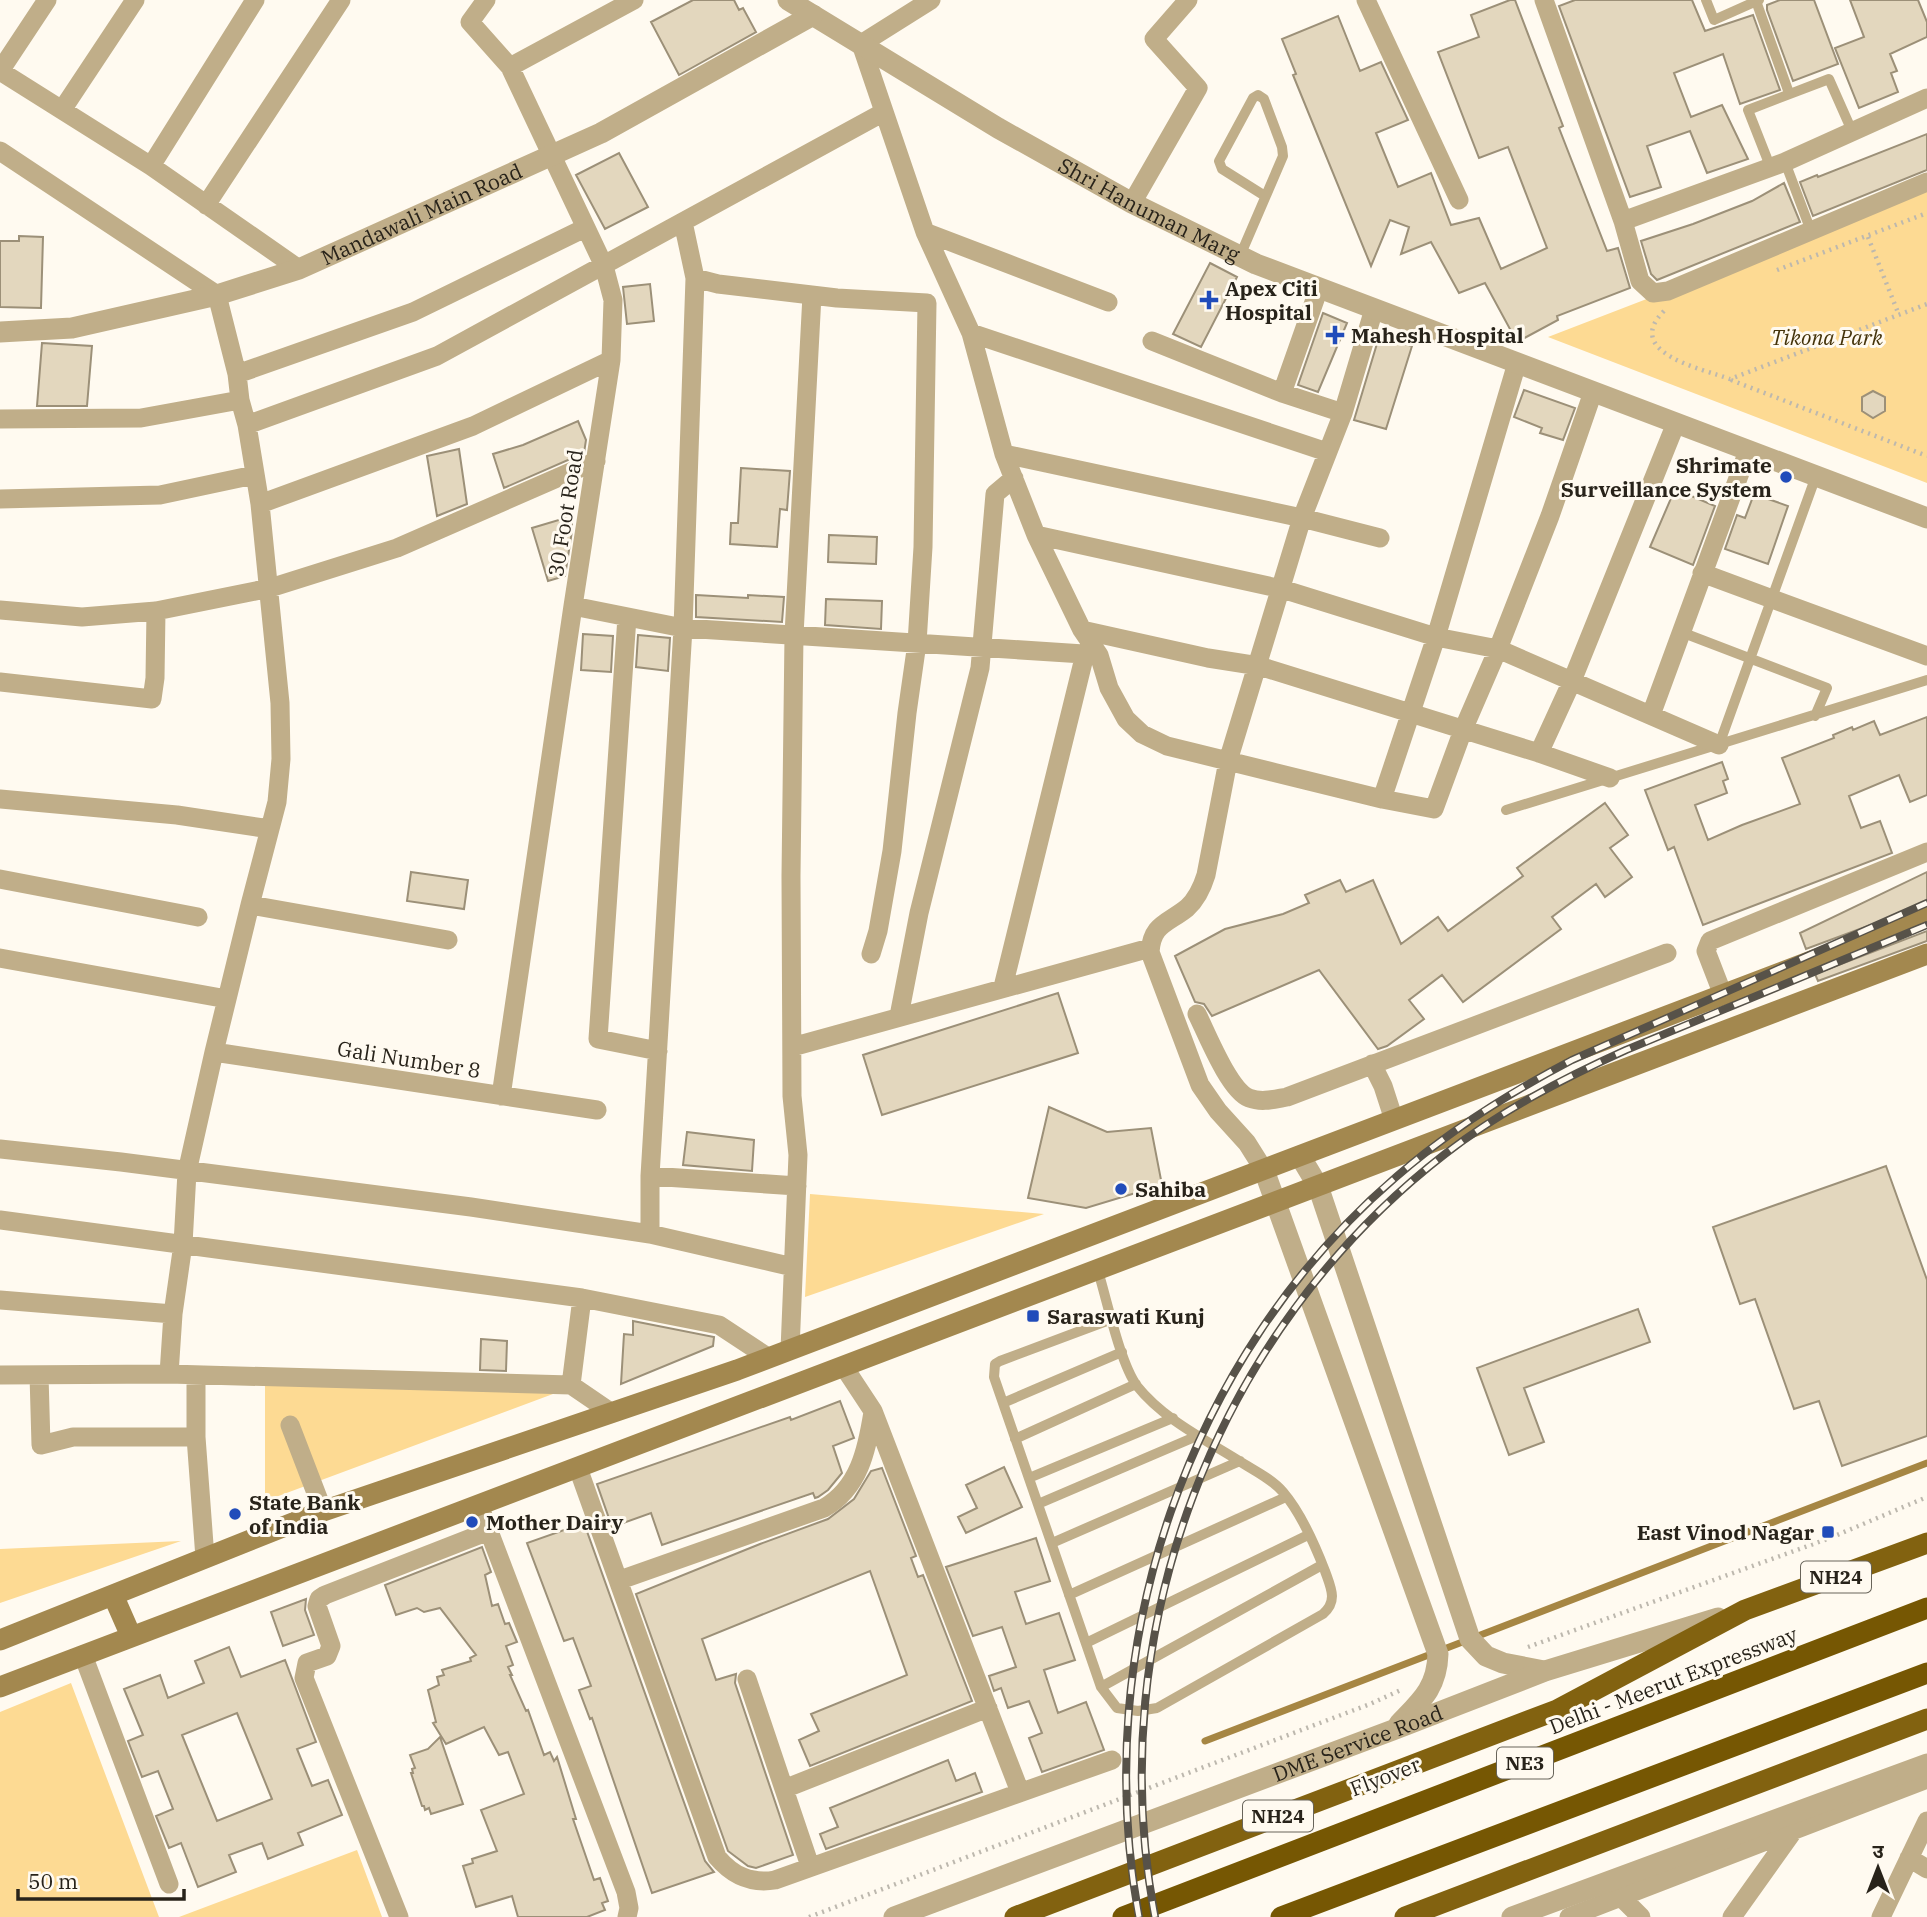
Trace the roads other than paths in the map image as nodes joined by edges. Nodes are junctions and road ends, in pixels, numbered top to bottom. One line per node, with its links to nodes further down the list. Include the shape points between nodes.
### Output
1 (47, 0): 17 (street)
2 (135, 0): 20 (street)
3 (255, 0): 26 (street)
4 (341, 0): 31 (street)
5 (486, 0): 16 (street, 30 Foot Road, via 470,22)
6 (634, 0): 16 (street)
7 (788, 0): 14 (street, Shri Hanuman Marg)
8 (930, 0): 15 (street)
9 (1188, 0): 30 (street, via 1154,39 1199,88)
10 (1366, 0): 29 (street)
11 (1706, 0): 13 (lane, via 1714,20)
12 (1548, 1): 32 (street)
13 (1758, 1): 18 (lane)
14 (813, 15): 15 (street, Shri Hanuman Marg); 24 (street, Mandawali Main Road, via 601,133)
15 (861, 44): 21 (street); 30 (street, Shri Hanuman Marg)
16 (510, 67): 24 (street, 30 Foot Road)
17 (0, 71): 20 (street)
18 (1789, 93): 22 (lane, via 1829,79); 25 (lane, via 1748,110)
19 (1927, 98): 22 (street)
20 (62, 110): 26 (street)
21 (884, 112): 33 (street); 36 (street)
22 (1852, 131): 25 (street)
23 (0, 151): 42 (street)
24 (550, 156): 34 (street, 30 Foot Road); 39 (street, Mandawali Main Road)
25 (1777, 164): 32 (street); 35 (lane)
26 (150, 166): 31 (street)
27 (1927, 182): 35 (street)
28 (1265, 196): 28 (lane, via 1283,152 1264,99 1258,95 1252,98 1219,160 1222,169); 37 (lane)
29 (1459, 200)
30 (1132, 203): 37 (street, Shri Hanuman Marg)
31 (206, 205): 39 (street)
32 (1623, 221): 35 (street, via 1640,281 1653,293 1668,291)
33 (683, 222): 38 (street); 40 (street)
34 (585, 228): 38 (street, 30 Foot Road); 53 (street, via 413,312)
35 (1811, 231)
36 (925, 232): 44 (street); 45 (street)
37 (1240, 256): 41 (street, Shri Hanuman Marg)
38 (604, 266): 51 (street, 30 Foot Road, via 613,300); 60 (street, via 437,356)
39 (299, 269): 42 (street, Mandawali Main Road)
40 (695, 278): 43 (street); 82 (street)
41 (1318, 288): 47 (street, Shri Hanuman Marg); 55 (street)
42 (217, 295): 48 (street, Mandawali Main Road, via 72,328); 53 (street)
43 (811, 295): 46 (street); 85 (street)
44 (954, 295): 46 (street); 49 (street)
45 (1108, 302)
46 (927, 303): 87 (street)
47 (1374, 309): 52 (street, Shri Hanuman Marg); 57 (street)
48 (0, 332)
49 (971, 333): 62 (street); 63 (street)
50 (1152, 341): 55 (street)
51 (611, 360): 64 (street, 30 Foot Road); 69 (street, via 473,426)
52 (1517, 363): 54 (street, Shri Hanuman Marg); 86 (street)
53 (237, 374): 56 (street)
54 (1593, 392): 59 (street, Shri Hanuman Marg); 89 (street)
55 (1282, 393): 57 (street)
56 (240, 400): 58 (street, via 141,418); 60 (street)
57 (1343, 413): 62 (street)
58 (0, 419)
59 (1676, 423): 61 (street, Shri Hanuman Marg); 95 (street)
60 (247, 425): 65 (street)
61 (1748, 451): 66 (street, Shri Hanuman Marg); 74 (street)
62 (1327, 452): 70 (street)
63 (1004, 454): 67 (street); 70 (street)
64 (596, 461): 75 (street, via 397,548); 78 (street, 30 Foot Road)
65 (254, 475): 68 (street, via 160,495); 69 (street)
66 (1816, 476): 71 (street, Shri Hanuman Marg); 77 (lane)
67 (1014, 478): 72 (street); 88 (street, via 995,494)
68 (0, 499)
69 (260, 504): 75 (street)
70 (1302, 518): 73 (street); 76 (street)
71 (1927, 518)
72 (1036, 535): 76 (street); 83 (street)
73 (1380, 538)
74 (1702, 573): 77 (street); 84 (street)
75 (270, 588): 80 (street); 108 (street, via 281,759)
76 (1282, 589): 86 (street); 93 (street)
77 (1772, 600): 91 (street); 92 (lane)
78 (573, 606): 81 (street, 30 Foot Road); 129 (street)
79 (0, 610): 80 (street, via 82,617)
80 (156, 611): 96 (street, via 152,699)
81 (627, 617): 82 (street, 30 Foot Road); 126 (street, via 598,1039)
82 (683, 628): 85 (street, 30 Foot Road); 126 (street)
83 (1082, 630): 90 (street); 93 (street)
84 (1681, 632): 92 (lane); 98 (street)
85 (794, 635): 87 (street, 30 Foot Road); 125 (street)
86 (1436, 637): 89 (street); 97 (street)
87 (917, 643): 88 (street, 30 Foot Road); 117 (street, via 892,851)
88 (982, 647): 90 (street, 30 Foot Road); 124 (street)
89 (1498, 649): 95 (street); 100 (street)
90 (1092, 654): 103 (street, via 1126,719 1142,734 1167,746); 120 (street)
91 (1927, 656)
92 (1752, 659): 99 (lane, via 1827,688); 101 (lane)
93 (1259, 666): 97 (street); 103 (street)
94 (1927, 680): 99 (lane)
95 (1572, 681): 98 (street); 102 (street)
96 (0, 682)
97 (1409, 713): 100 (street); 106 (street)
98 (1651, 715): 101 (street)
99 (1815, 716): 101 (lane)
100 (1462, 730): 102 (street); 106 (street, via 1434,809)
101 (1719, 745): 104 (lane)
102 (1539, 754): 104 (street)
103 (1228, 761): 106 (street); 115 (street, via 1199,893 1188,908 1163,923 1151,937)
104 (1610, 778): 107 (lane)
105 (0, 799): 108 (street)
106 (1382, 799)
107 (1506, 810)
108 (270, 829): 111 (street)
109 (1927, 852): 121 (street, via 1710,941 1706,951)
110 (0, 879): 112 (street)
111 (250, 905): 114 (street); 122 (street)
112 (198, 917)
113 (1927, 917): 121 (main road)
114 (448, 940)
115 (1150, 948): 120 (street); 134 (street, via 1200,1085)
116 (1667, 953): 128 (street)
117 (871, 954)
118 (1927, 954): 138 (main road)
119 (0, 958): 122 (street)
120 (1003, 987): 124 (street)
121 (1723, 995): 131 (main road)
122 (227, 999): 127 (street)
123 (1197, 1014): 128 (street, via 1236,1088 1247,1097 1261,1101 1287,1097)
124 (899, 1016): 125 (street)
125 (792, 1047): 137 (street)
126 (658, 1051): 136 (street)
127 (214, 1052): 129 (street, Gali Number 8); 135 (street)
128 (1372, 1064): 131 (street)
129 (501, 1096): 130 (street, Gali Number 8)
130 (597, 1110)
131 (1394, 1120): 133 (main road)
132 (0, 1149): 135 (street)
133 (1300, 1156): 134 (main road); 138 (street)
134 (1264, 1170): 139 (street); 149 (main road)
135 (187, 1171): 141 (street); 142 (street)
136 (650, 1176): 137 (street); 141 (street)
137 (797, 1186): 143 (street)
138 (1318, 1186): 139 (main road); 189 (street, via 1470,1639 1486,1656)
139 (1275, 1202): 144 (main road); 196 (street, via 1438,1654 1434,1683)
140 (0, 1220): 142 (street)
141 (650, 1234): 143 (street)
142 (183, 1244): 145 (street); 147 (street)
143 (793, 1267): 149 (street)
144 (1098, 1270): 148 (lane); 152 (main road)
145 (582, 1298): 151 (street, via 719,1325); 158 (street)
146 (0, 1300): 147 (street)
147 (173, 1314): 153 (street)
148 (1112, 1319): 150 (lane); 159 (lane, via 995,1364 994,1377)
149 (790, 1350): 151 (main road)
150 (1122, 1352): 157 (lane); 159 (lane)
151 (769, 1358): 161 (main road)
152 (844, 1367): 160 (street); 168 (main road)
153 (169, 1374): 155 (street); 156 (street)
154 (0, 1375): 155 (street)
155 (39, 1375): 165 (street, via 41,1445 73,1437)
156 (196, 1375): 158 (street); 165 (street)
157 (1136, 1384): 162 (lane); 166 (lane)
158 (571, 1385): 161 (street)
159 (1003, 1403): 166 (lane)
160 (873, 1411): 180 (street, via 860,1467 837,1500); 194 (street)
161 (612, 1413): 173 (main road)
162 (1173, 1418): 164 (lane); 169 (lane)
163 (290, 1425): 173 (street)
164 (1196, 1436): 167 (lane); 171 (lane)
165 (197, 1437): 178 (street)
166 (1015, 1439): 169 (lane)
167 (1240, 1461): 170 (lane, via 1269,1479); 176 (lane)
168 (578, 1468): 172 (main road); 180 (street)
169 (1029, 1478): 171 (lane)
170 (1286, 1497): 175 (lane); 182 (lane)
171 (1038, 1504): 176 (lane)
172 (479, 1505): 174 (street); 185 (main road)
173 (323, 1511): 178 (main road)
174 (489, 1531): 211 (street, via 325,1595 317,1606 331,1646 327,1656 307,1663 304,1678); 212 (street, via 626,1892)
175 (1308, 1535): 179 (lane); 187 (lane)
176 (1052, 1543): 182 (lane)
177 (1927, 1544): 184 (highway, NH24)
178 (205, 1558): 181 (main road)
179 (1322, 1565): 193 (lane); 193 (lane, via 1332,1592 1332,1604 1323,1615 1157,1708 1117,1708)
180 (620, 1580): 205 (street, via 717,1857 736,1874 757,1882)
181 (113, 1595): 185 (main road); 186 (main road)
182 (1069, 1595): 187 (lane)
183 (1927, 1608): 215 (highway, Delhi - Meerut Expressway / NE3)
184 (1745, 1610): 189 (street, DME Service Road); 214 (highway, Flyover / NH24, via 1542,1716)
185 (131, 1636): 188 (main road)
186 (0, 1640)
187 (1086, 1643): 193 (lane)
188 (83, 1655): 192 (main road); 207 (street)
189 (1545, 1671): 196 (street, DME Service Road)
190 (1927, 1673): 216 (highway)
191 (747, 1679): 200 (street)
192 (0, 1686)
193 (1101, 1687)
194 (988, 1708): 200 (street); 201 (street)
195 (1927, 1718): 209 (highway, via 1565,1856)
196 (1393, 1730): 213 (street, DME Service Road)
197 (1112, 1760): 201 (street)
198 (1927, 1764): 218 (street)
199 (1927, 1779): 203 (street)
200 (784, 1789): 205 (street)
201 (1020, 1792): 205 (street)
202 (1927, 1821): 204 (street)
203 (1794, 1830): 208 (street); 221 (street)
204 (1909, 1858): 206 (street); 210 (street)
205 (810, 1866)
206 (1927, 1869)
207 (169, 1884)
208 (1621, 1897): 219 (street); 220 (street)
209 (1451, 1909): 217 (highway)
210 (1883, 1916)
211 (399, 1917)
212 (627, 1917)
213 (894, 1917)
214 (1015, 1917)
215 (1123, 1917)
216 (1281, 1917)
217 (1405, 1917)
218 (1512, 1917)
219 (1569, 1917)
220 (1641, 1917)
221 (1732, 1917)

